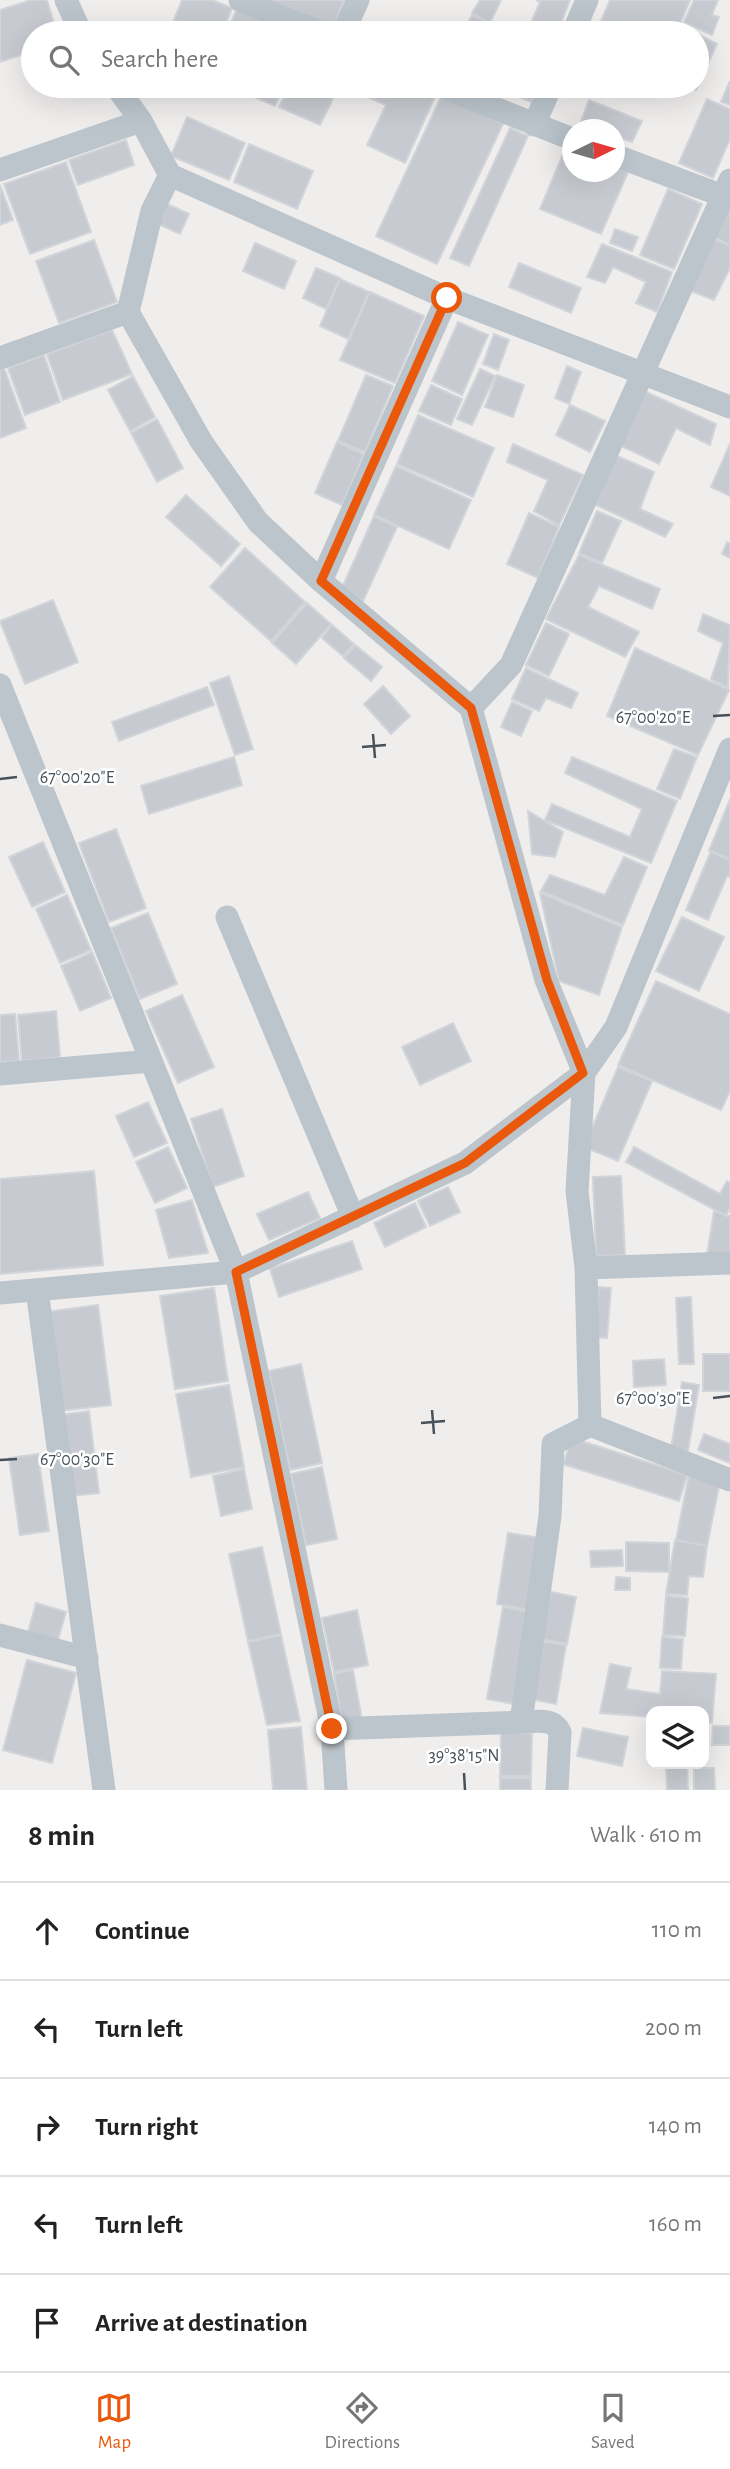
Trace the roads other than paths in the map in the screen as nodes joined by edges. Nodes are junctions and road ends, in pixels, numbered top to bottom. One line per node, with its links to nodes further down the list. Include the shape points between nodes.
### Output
1 (66, 0): 5 (street)
2 (240, 0): 6 (street)
3 (358, 0): 7 (street)
4 (587, 0): 8 (street)
5 (76, 21)
6 (292, 21)
7 (348, 21)
8 (578, 21)
9 (125, 98): 12 (street)
10 (469, 98): 13 (street)
11 (546, 98): 13 (street)
12 (141, 121): 16 (street); 17 (street)
13 (534, 125): 14 (street)
14 (562, 135)
15 (625, 158): 18 (street)
16 (0, 170)
17 (170, 175): 19 (street); 20 (street, via 152,211)
18 (726, 188): 22 (street)
19 (447, 298): 22 (street); 24 (street)
20 (128, 312): 21 (street); 24 (street, via 201,441 258,522)
21 (0, 358)
22 (643, 371): 23 (street); 26 (street, via 511,665)
23 (730, 407)
24 (321, 581): 26 (street)
25 (0, 685): 29 (street)
26 (471, 708): 30 (street, via 547,980)
27 (730, 749): 30 (street, via 616,1027)
28 (227, 917): 32 (street)
29 (151, 1061): 31 (street); 35 (street)
30 (583, 1073): 32 (street, via 465,1163); 34 (street, via 577,1191)
31 (0, 1074)
32 (353, 1217): 35 (street)
33 (730, 1263): 34 (street)
34 (586, 1268): 38 (street)
35 (236, 1272): 36 (street); 43 (street)
36 (37, 1290): 37 (street); 41 (street)
37 (0, 1293)
38 (590, 1425): 39 (street); 42 (street, via 553,1444 550,1516)
39 (730, 1479)
40 (0, 1635): 41 (street)
41 (87, 1658): 44 (street)
42 (521, 1722): 43 (street); 46 (street, via 551,1721 560,1732)
43 (332, 1729): 45 (street)
44 (104, 1790)
45 (336, 1790)
46 (557, 1790)

